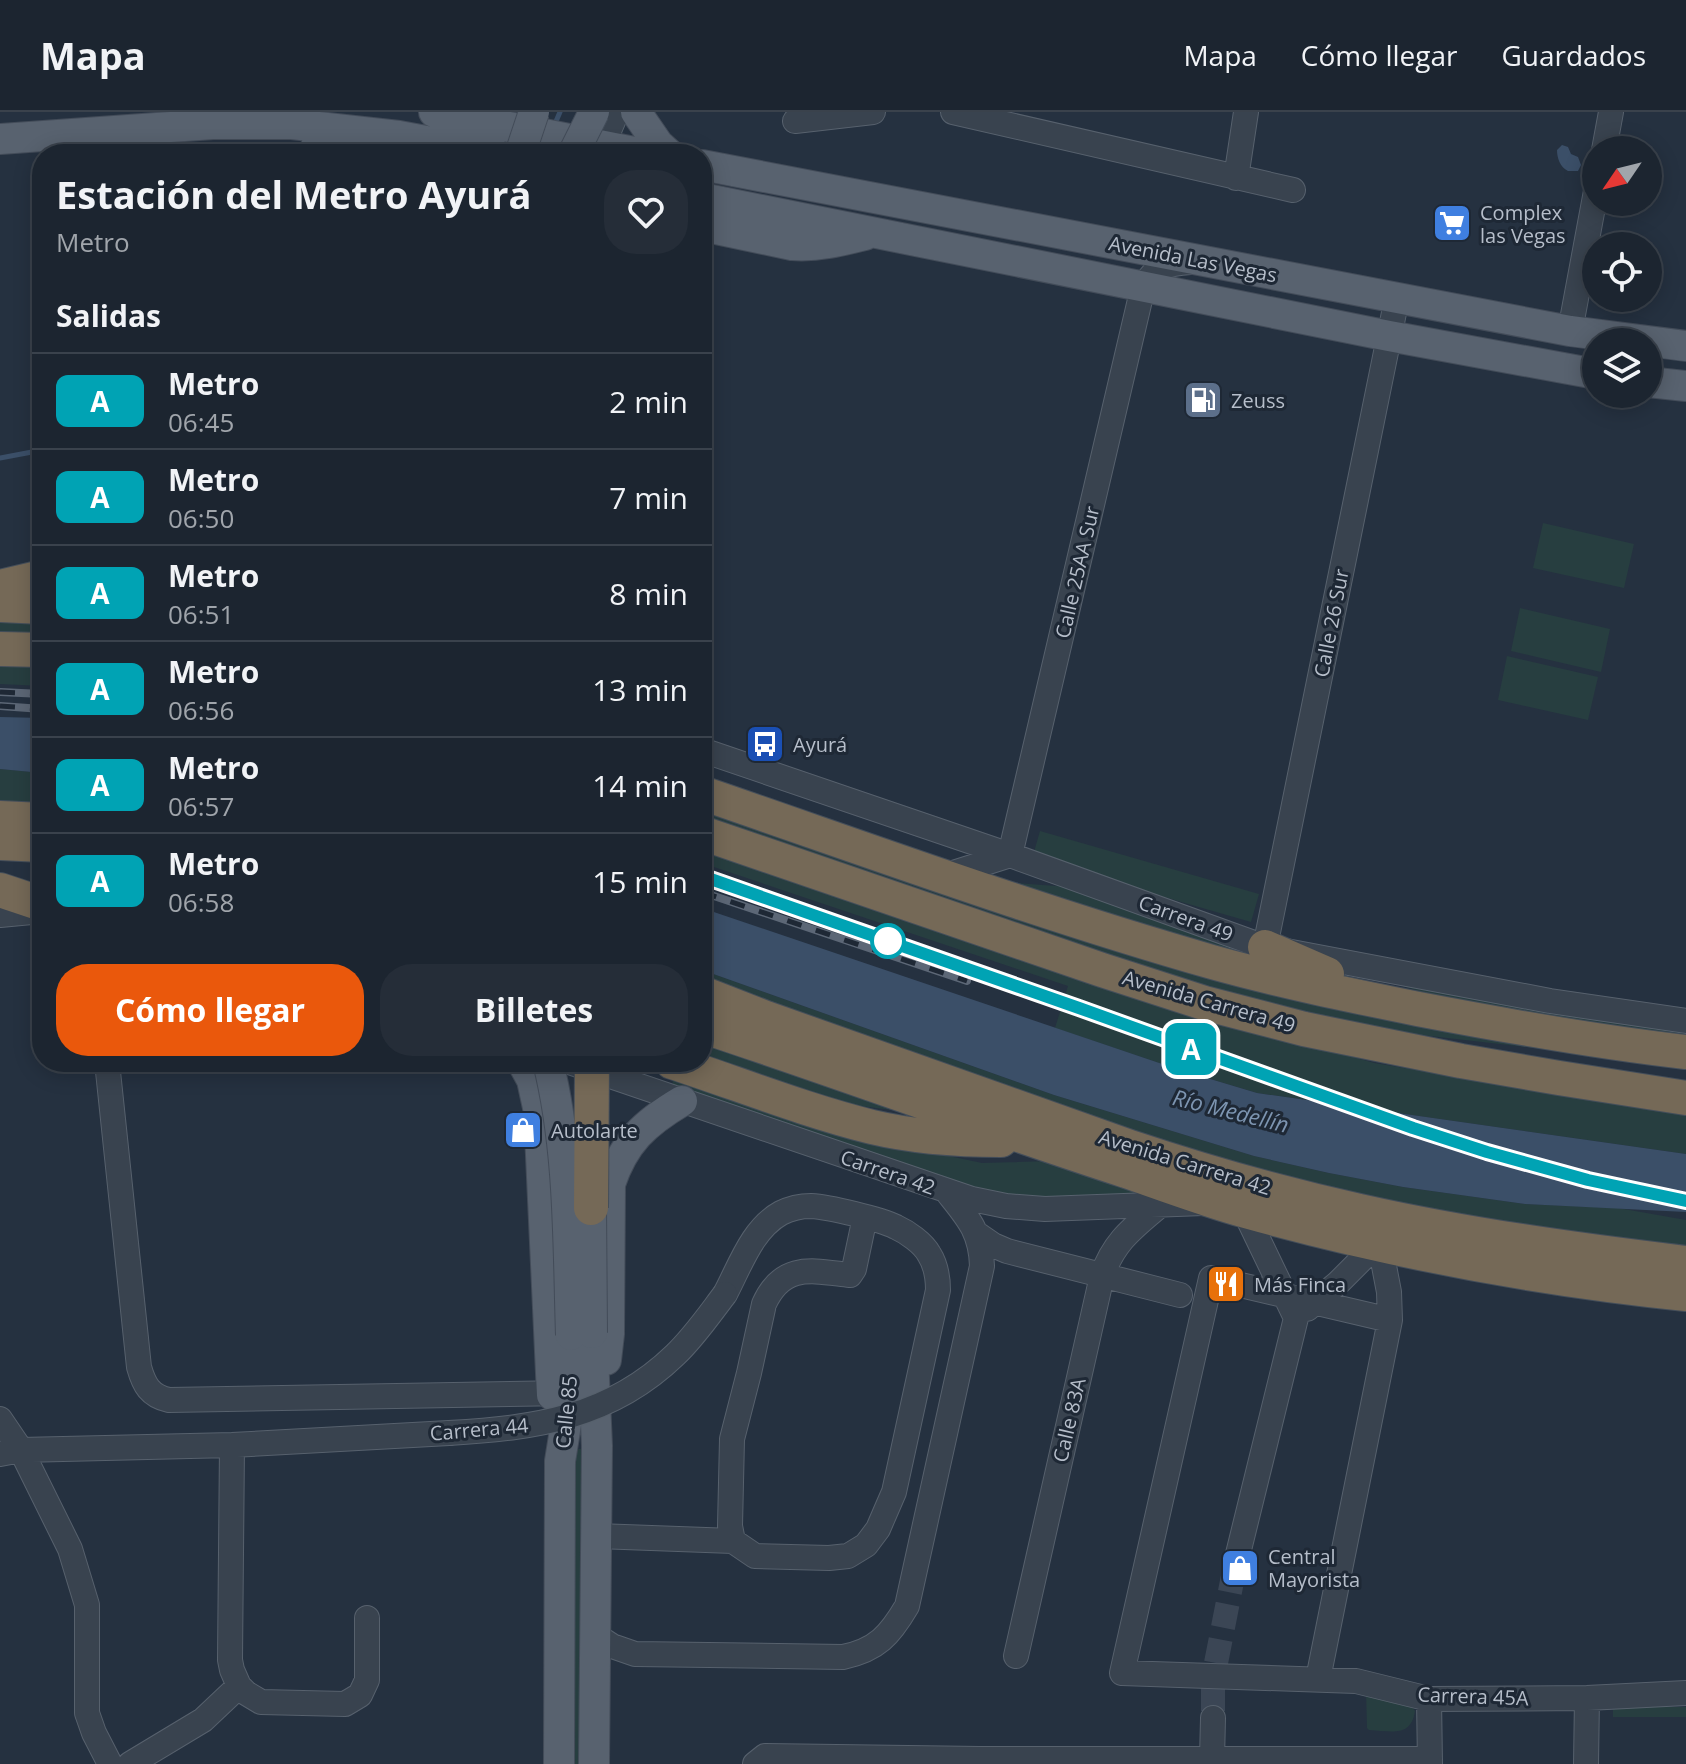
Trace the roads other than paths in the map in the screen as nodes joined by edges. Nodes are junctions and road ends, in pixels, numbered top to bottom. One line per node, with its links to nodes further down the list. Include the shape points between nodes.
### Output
1 (434, 112): 11 (main road)
2 (594, 112): 17 (main road, bridge)
3 (617, 112): 18 (street)
4 (636, 112): 19 (main road)
5 (873, 112): 9 (street)
6 (953, 112): 21 (street)
7 (1246, 112): 21 (street)
8 (1611, 112): 13 (street)
9 (795, 121)
10 (257, 124): 11 (main road, via 399,136); 14 (main road); 15 (main road)
11 (496, 130): 12 (main road)
12 (530, 133): 16 (main road)
13 (1607, 136)
14 (0, 139)
15 (326, 144)
16 (564, 144)
17 (571, 144)
18 (604, 144)
19 (658, 144)
20 (712, 167): 27 (main road, Avenida Las Vegas)
21 (1236, 178): 22 (street)
22 (1293, 190)
23 (712, 200): 26 (main road, Avenida Las Vegas)
24 (1591, 216): 30 (street)
25 (712, 228): 26 (main road, via 792,245)
26 (875, 233): 28 (main road, Avenida Las Vegas)
27 (1201, 261): 28 (street, via 1167,264); 29 (main road, Avenida Las Vegas)
28 (1143, 287): 31 (main road, Avenida Las Vegas); 47 (street, Calle 25AA Sur)
29 (1397, 298): 30 (main road, Avenida Las Vegas); 31 (street, Calle 26 Sur)
30 (1570, 331): 32 (main road, Avenida Las Vegas)
31 (1389, 336): 33 (main road, Avenida Las Vegas); 55 (street, Calle 26 Sur)
32 (1686, 346)
33 (1582, 371)
34 (1662, 383): 35 (main road)
35 (1686, 386)
36 (28, 587): 37 (highway)
37 (0, 605)
38 (0, 649): 39 (highway)
39 (32, 650)
40 (712, 753): 47 (street, Carrera 49)
41 (712, 796): 48 (highway, Avenida Carrera 49)
42 (0, 818): 43 (highway)
43 (32, 820)
44 (712, 836): 62 (highway, Avenida Carrera 49, via 1204,1003)
45 (0, 843): 46 (highway)
46 (32, 845)
47 (1010, 855): 48 (street); 55 (street, Carrera 49)
48 (944, 876): 57 (highway, Avenida Carrera 49, via 1212,962)
49 (0, 879): 50 (highway)
50 (32, 879)
51 (0, 890): 52 (highway)
52 (32, 901)
53 (32, 912): 54 (street)
54 (0, 915)
55 (1265, 947): 57 (highway); 58 (street, Carrera 49, via 1535,999)
56 (712, 997): 81 (highway, Avenida Carrera 42, via 1181,1164 1360,1211 1494,1237)
57 (1393, 1004): 60 (highway, Avenida Carrera 49, via 1513,1028)
58 (1686, 1021)
59 (712, 1029): 73 (highway, Avenida Carrera 42)
60 (1686, 1052)
61 (1686, 1060): 62 (highway)
62 (1461, 1061): 70 (highway, Avenida Carrera 49)
63 (108, 1072): 90 (street, Carrera 44, via 137,1352 148,1390 169,1400)
64 (528, 1072): 72 (main road, via 537,1097)
65 (550, 1072): 89 (main road, Calle 85, bridge)
66 (570, 1072): 75 (main road, Calle 85, bridge)
67 (593, 1072): 75 (highway, bridge)
68 (597, 1072): 71 (street, Carrera 42)
69 (701, 1072): 73 (highway, via 874,1127 964,1140)
70 (1686, 1098)
71 (682, 1101): 74 (street, Carrera 42); 75 (main road, via 635,1136)
72 (539, 1135): 75 (main road, via 553,1115 572,1112 588,1116 600,1128 606,1139); 90 (main road)
73 (1030, 1140): 77 (highway, Avenida Carrera 42)
74 (948, 1193): 76 (street, Carrera 42, via 1045,1209); 79 (street)
75 (600, 1196): 89 (main road, Calle 85, bridge); 93 (main road, via 609,1334)
76 (1160, 1205): 77 (street, Carrera 42); 82 (street, Calle 83A, via 1113,1249)
77 (1233, 1207): 80 (highway, Avenida Carrera 42); 85 (street)
78 (865, 1217): 92 (street, Carrera 44, bridge, via 812,1206 779,1214 753,1241 725,1294 675,1355 647,1378 583,1413 500,1430); 96 (street, via 853,1273 805,1270 784,1278 768,1294 732,1439); 96 (street, Carrera 44, via 896,1227 923,1246 938,1278 891,1502 866,1545 848,1556 755,1556)
79 (977, 1234): 82 (street, via 1007,1251); 99 (street, via 982,1266 907,1606 895,1627 877,1645 843,1657 635,1654)
80 (1378, 1245): 83 (highway, Avenida Carrera 42); 86 (street); 88 (street)
81 (1686, 1263)
82 (1102, 1276): 84 (street); 100 (street, Calle 83A)
83 (1686, 1294)
84 (1180, 1295)
85 (1286, 1295): 86 (street); 87 (street); 101 (street, Carrera 45A, via 1211,1278 1122,1673)
86 (1316, 1302): 87 (street); 88 (street)
87 (1296, 1318): 97 (street)
88 (1390, 1320): 101 (street)
89 (581, 1334): 90 (main road, Calle 85); 93 (main road, Calle 85)
90 (561, 1393): 112 (main road, Calle 85)
91 (0, 1419): 94 (street)
92 (232, 1445): 94 (street, Carrera 44); 102 (street, via 230,1660)
93 (597, 1446): 95 (main road, Calle 85)
94 (11, 1452): 110 (street, via 70,1549 87,1605 87,1713)
95 (597, 1536): 96 (street); 99 (main road, Calle 85)
96 (733, 1541)
97 (1235, 1566)
98 (367, 1618): 102 (street, via 367,1680 360,1695 345,1704 261,1702)
99 (595, 1635): 113 (main road, Calle 85)
100 (1016, 1656)
101 (1318, 1679): 105 (street, Carrera 45A, via 1356,1681)
102 (239, 1686): 111 (street, via 203,1720)
103 (1686, 1693): 104 (street, Carrera 45A)
104 (1587, 1698): 105 (street, Carrera 45A); 115 (street)
105 (1429, 1699): 108 (street)
106 (1213, 1718): 107 (street)
107 (1212, 1759): 108 (street); 109 (street)
108 (1430, 1761)
109 (980, 1762): 114 (street, via 765,1756)
110 (110, 1764)
111 (130, 1764)
112 (559, 1764)
113 (594, 1764)
114 (756, 1764)
115 (1586, 1764)

